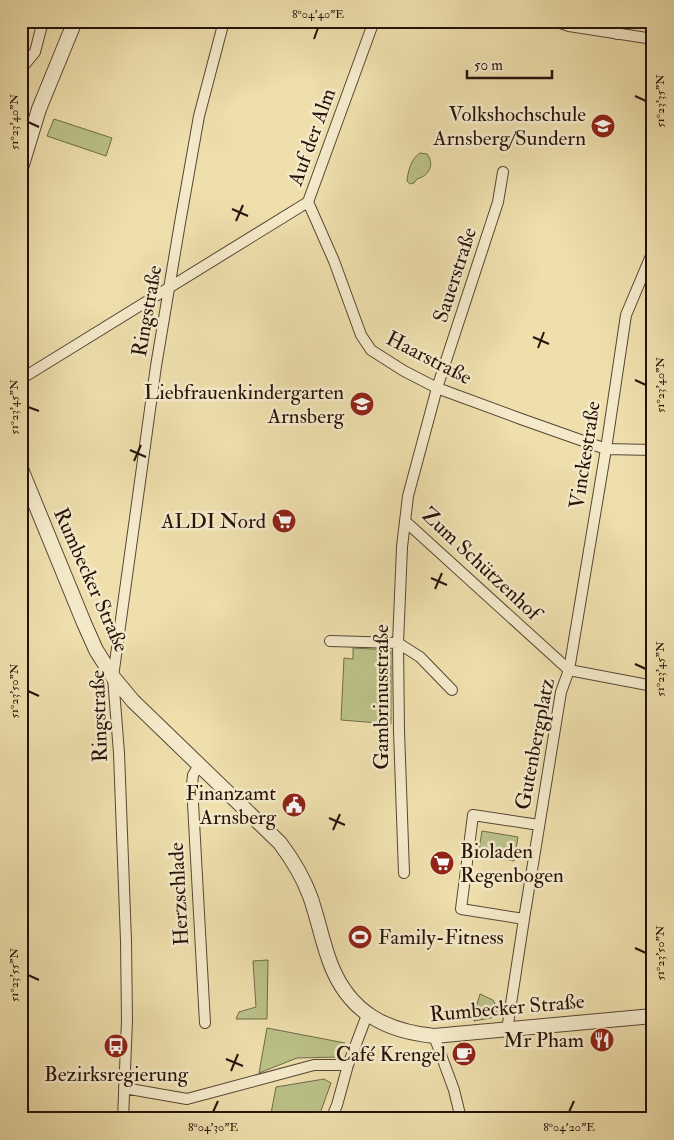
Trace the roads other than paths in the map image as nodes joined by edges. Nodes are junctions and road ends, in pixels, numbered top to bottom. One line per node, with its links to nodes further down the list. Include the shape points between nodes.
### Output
1 (43, 21): 9 (street, via 36,52)
2 (74, 21): 10 (street, via 39,109)
3 (224, 21): 14 (street, Ringstraße, via 199,116)
4 (374, 21): 12 (street, Auf der Alm)
5 (554, 21): 7 (street)
6 (618, 21): 7 (street)
7 (617, 34): 8 (street)
8 (653, 39)
9 (21, 68)
10 (21, 168)
11 (503, 172): 16 (street, Sauerstraße, via 498,202)
12 (308, 202): 14 (street, Auf der Alm); 16 (street, Haarstraße, via 361,335 371,350)
13 (653, 251): 17 (street, Vinckestraße, via 626,315)
14 (170, 287): 15 (street, Auf der Alm); 24 (street, Ringstraße)
15 (21, 379)
16 (437, 388): 17 (street, Haarstraße); 20 (street, Zum Schützenhof)
17 (606, 449): 18 (street, Haarstraße); 23 (street, Vinckestraße)
18 (653, 450)
19 (21, 469): 24 (street, Rumbecker Straße, via 84,623)
20 (404, 520): 22 (street, Gambrinusstraße); 23 (street, Zum Schützenhof)
21 (330, 641): 22 (street)
22 (398, 644): 26 (street, via 420,658); 29 (street, Gambrinusstraße)
23 (568, 670): 25 (street); 28 (street, Gutenbergplatz, via 561,692)
24 (113, 677): 27 (street, Rumbecker Straße, via 133,701); 37 (street, Ringstraße, via 126,941)
25 (653, 686)
26 (452, 690)
27 (199, 764): 31 (street, Rumbecker Straße, via 280,843 292,860 310,895 342,988); 33 (street, Herzschlade, via 192,785)
28 (539, 825): 30 (street, Gutenbergplatz); 30 (street, Gutenbergplatz, via 473,815 461,909)
29 (404, 873)
30 (524, 919): 34 (street, Gutenbergplatz)
31 (367, 1015): 35 (street, Rumbecker Straße, via 394,1028); 36 (street)
32 (653, 1016): 34 (street, Rumbecker Straße)
33 (205, 1023)
34 (507, 1030): 35 (street, Rumbecker Straße)
35 (434, 1036): 40 (street)
36 (348, 1065): 37 (street, via 314,1065 187,1099); 39 (street)
37 (124, 1088): 38 (street, Ringstraße)
38 (123, 1119)
39 (331, 1119)
40 (461, 1119)

